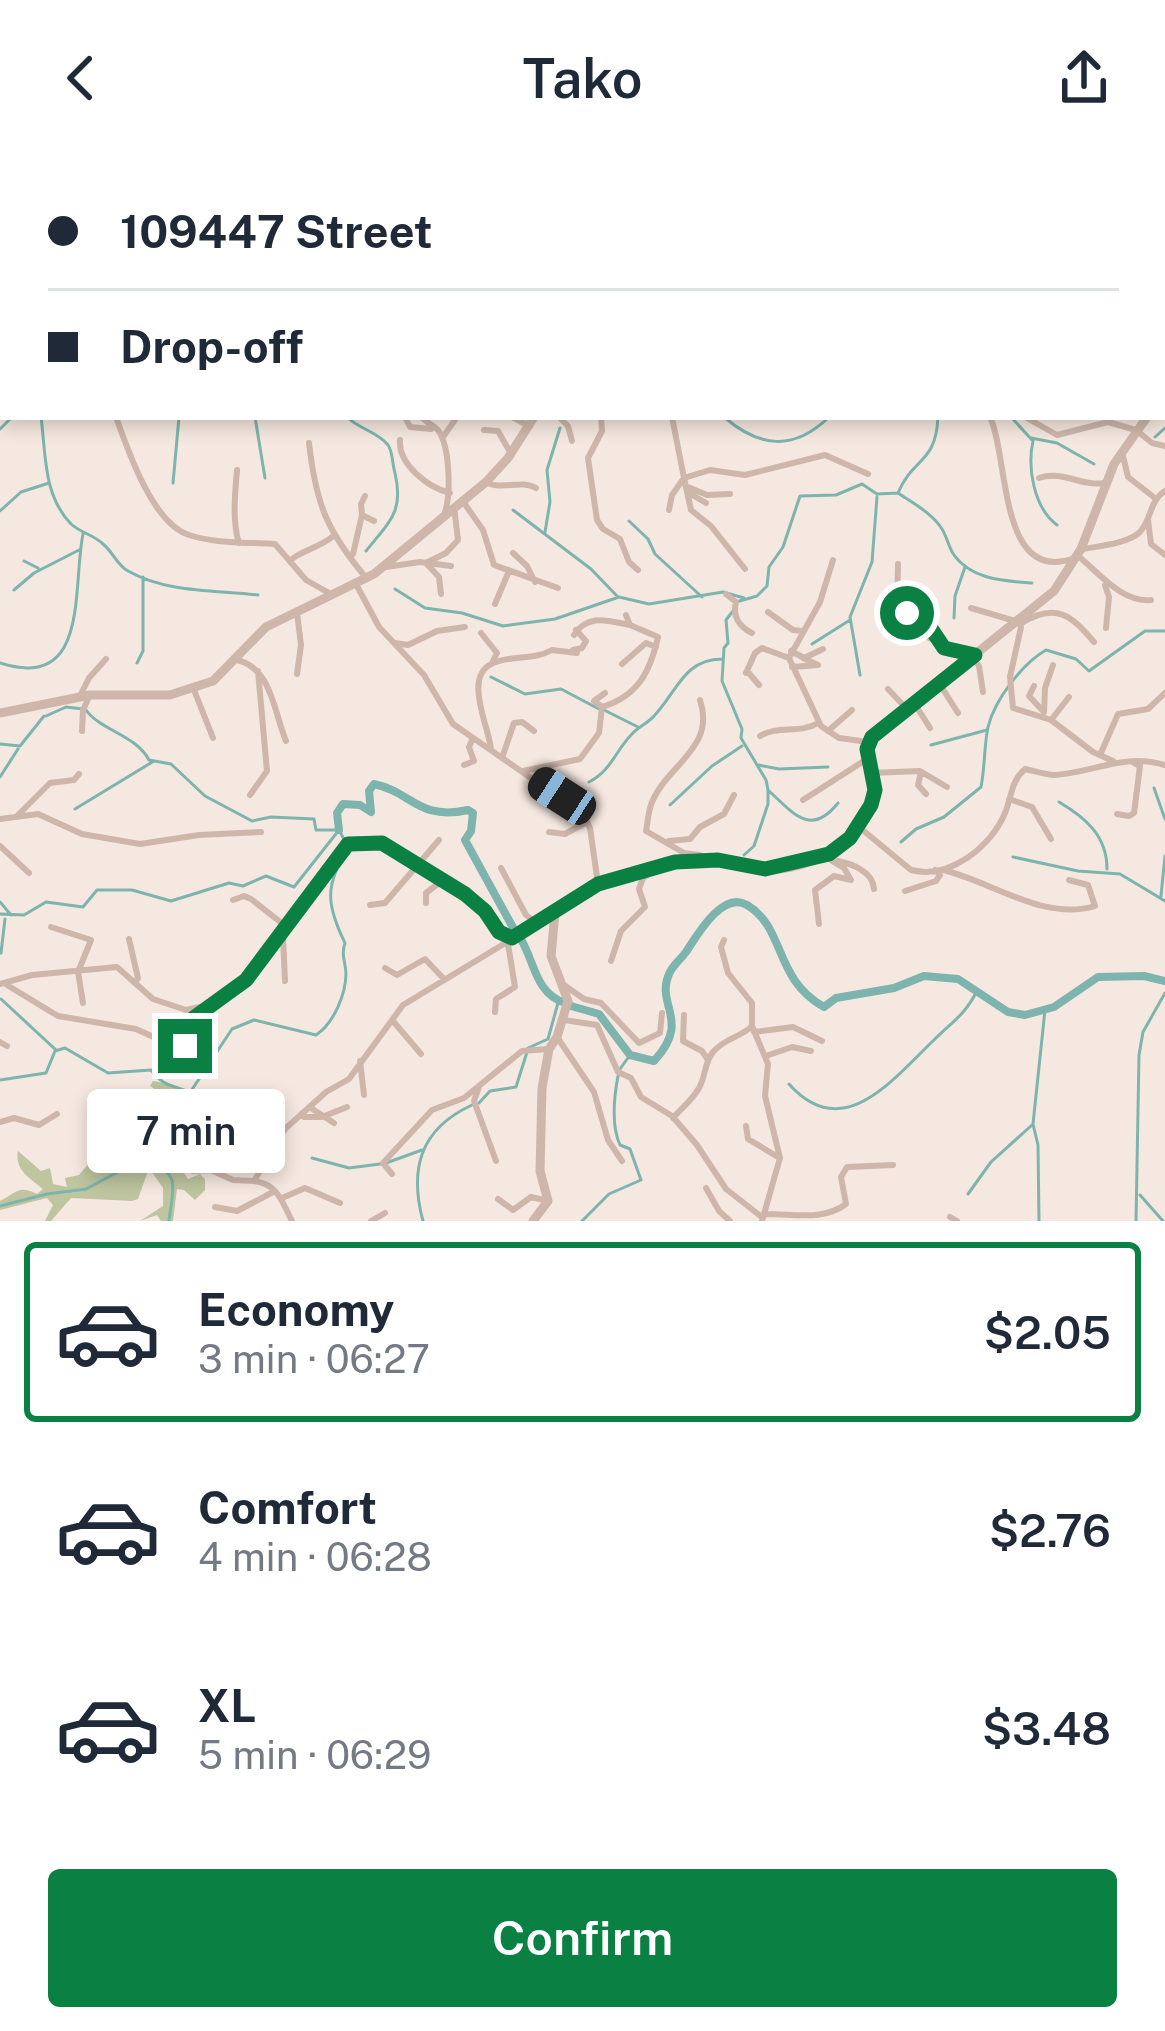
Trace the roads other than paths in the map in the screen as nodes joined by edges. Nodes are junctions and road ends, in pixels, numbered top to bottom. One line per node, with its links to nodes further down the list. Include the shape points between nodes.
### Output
1 (117, 420): 45 (street, via 167,520 188,535)
2 (406, 420): 15 (street)
3 (426, 420): 15 (street)
4 (455, 420): 19 (street)
5 (562, 420): 20 (street)
6 (601, 420): 57 (street, via 588,458 597,520)
7 (673, 420): 30 (street)
8 (991, 420): 47 (street, via 1020,540 1054,562)
9 (1030, 420): 14 (street, via 1057,435)
10 (1109, 420): 14 (street)
11 (1137, 420): 17 (street)
12 (1144, 420): 17 (street)
13 (531, 421): 24 (street)
14 (1113, 423): 17 (street)
15 (436, 428): 19 (street)
16 (484, 430): 24 (street, via 498,430)
17 (1136, 430): 22 (street); 23 (street)
18 (400, 440): 33 (street, via 404,459)
19 (441, 440): 33 (street)
20 (572, 441)
21 (309, 443): 44 (street)
22 (1165, 446)
23 (1122, 452): 29 (street); 36 (street, via 1128,477)
24 (510, 455): 28 (street)
25 (237, 470): 45 (street)
26 (868, 474): 30 (street, via 822,457 745,476 710,470)
27 (1039, 478): 29 (street)
28 (486, 482): 31 (street); 38 (street)
29 (1105, 483): 47 (street)
30 (687, 486): 34 (street); 37 (street); 39 (street, via 672,494); 56 (street, via 691,511)
31 (536, 488)
32 (1165, 491): 36 (street)
33 (450, 493): 41 (street)
34 (730, 494)
35 (365, 496): 40 (street)
36 (1155, 498): 42 (street)
37 (706, 503)
38 (458, 504): 41 (street); 52 (street, via 458,540); 58 (street, via 483,530 493,564)
39 (669, 510)
40 (362, 515): 43 (street); 49 (street)
41 (444, 516): 54 (street)
42 (1148, 516): 47 (street, via 1126,540); 48 (street, via 1151,544)
43 (374, 521)
44 (333, 536): 49 (street); 51 (street)
45 (239, 543): 51 (street, via 274,544)
46 (513, 553): 61 (street)
47 (1078, 554): 59 (street); 73 (street, via 1054,591)
48 (1165, 555)
49 (352, 558): 60 (street)
50 (832, 560): 79 (street)
51 (290, 561): 65 (street)
52 (426, 563): 54 (street); 55 (street); 63 (street)
53 (898, 564): 69 (street)
54 (383, 566): 60 (street)
55 (451, 566)
56 (745, 569)
57 (638, 570)
58 (508, 571): 61 (street); 67 (street)
59 (1102, 579): 66 (street); 77 (street)
60 (362, 582): 65 (street); 81 (street)
61 (535, 582): 62 (street)
62 (558, 588)
63 (441, 594)
64 (726, 594): 86 (street, via 739,624)
65 (332, 595): 71 (street)
66 (1151, 600)
67 (495, 604)
68 (970, 608): 73 (street)
69 (899, 609): 78 (street); 83 (street, via 928,624)
70 (768, 612): 79 (street)
71 (296, 613): 91 (street, via 266,627); 96 (street)
72 (626, 615): 74 (street)
73 (1018, 622): 82 (street, via 1041,613 1070,617); 87 (street); 113 (street, via 1011,704)
74 (633, 626): 84 (street, via 656,634); 92 (street, via 594,620 575,633 586,641 573,652)
75 (465, 627): 81 (street, via 408,645)
76 (908, 628): 83 (street)
77 (1106, 628)
78 (886, 629)
79 (802, 631): 90 (street)
80 (481, 633): 92 (street, via 497,653)
81 (392, 642): 121 (street)
82 (1094, 642)
83 (939, 643): 87 (street)
84 (656, 647): 93 (street, via 646,643); 106 (street, via 642,681)
85 (823, 649): 89 (street)
86 (770, 650): 90 (street); 98 (street, via 758,650 746,672)
87 (974, 656): 97 (street); 102 (street)
88 (106, 658): 104 (street)
89 (803, 658): 90 (street); 90 (street, via 818,665)
90 (791, 659): 114 (street)
91 (233, 660): 95 (street); 101 (street)
92 (491, 664): 124 (street, via 479,697)
93 (622, 664)
94 (1053, 665): 113 (street)
95 (258, 671): 122 (street); 138 (street, via 267,771)
96 (296, 674)
97 (939, 683): 109 (street); 112 (street)
98 (759, 685)
99 (1034, 686): 113 (street, via 1029,696)
100 (888, 689): 109 (street)
101 (194, 690): 104 (street); 120 (street)
102 (983, 692)
103 (1165, 693): 125 (street, via 1148,709 1118,714)
104 (85, 695): 111 (street); 116 (street)
105 (1069, 698): 113 (street)
106 (623, 699): 108 (street); 108 (street, via 608,693 594,701)
107 (700, 700): 151 (street, via 704,729 655,796 648,823)
108 (602, 707): 132 (street, via 596,742 580,759)
109 (906, 708): 115 (street, via 919,709); 123 (street)
110 (852, 710): 118 (street)
111 (0, 713)
112 (958, 713)
113 (1048, 717): 125 (street)
114 (818, 723): 118 (street); 119 (street)
115 (930, 728)
116 (82, 730)
117 (534, 730): 126 (street, via 514,723)
118 (827, 732): 123 (street)
119 (760, 736)
120 (213, 738)
121 (473, 739): 124 (street); 130 (street, via 474,761)
122 (286, 741)
123 (868, 742): 127 (street)
124 (491, 750): 126 (street)
125 (1100, 755): 128 (street)
126 (502, 758): 132 (street)
127 (867, 759): 135 (street); 141 (street)
128 (1113, 761): 129 (street); 140 (street, via 1056,775 1025,769)
129 (1124, 761): 131 (street); 142 (street, via 1140,766 1134,812)
130 (464, 765)
131 (1165, 765)
132 (523, 771): 145 (street)
133 (921, 772): 135 (street); 136 (street); 137 (street, via 917,784)
134 (80, 773): 143 (street, via 50,783)
135 (871, 773): 146 (street, via 874,795)
136 (946, 787)
137 (926, 794)
138 (250, 795)
139 (734, 795): 151 (street, via 724,814 690,839)
140 (1009, 799): 149 (street, via 1032,807); 159 (street, via 982,844 962,863)
141 (803, 800)
142 (1117, 814)
143 (15, 817): 144 (street); 147 (street, via 45,815 82,834 140,844)
144 (0, 819)
145 (587, 822): 148 (street, via 565,835); 163 (street)
146 (860, 827): 153 (street); 159 (street, via 911,870)
147 (261, 832)
148 (549, 832)
149 (1052, 839)
150 (439, 840): 156 (street)
151 (665, 841): 154 (street)
152 (0, 846): 160 (street)
153 (818, 858): 154 (street, via 765,869); 155 (street)
154 (718, 860): 158 (street)
155 (832, 862): 164 (street, via 863,871); 171 (street, via 851,880 834,877 815,890)
156 (419, 866): 161 (street); 168 (street, via 384,904); 173 (street, via 379,842 348,844)
157 (501, 868): 170 (street)
158 (655, 869): 163 (street); 177 (street, via 639,889 645,907 621,931)
159 (937, 870): 162 (street, via 1036,905 1095,906 1088,885); 165 (street, via 936,881)
160 (29, 874)
161 (443, 880): 167 (street); 175 (street)
162 (1069, 880)
163 (598, 884): 169 (street)
164 (874, 890)
165 (905, 891)
166 (233, 900): 173 (street, via 255,901)
167 (426, 903)
168 (370, 905)
169 (555, 913): 170 (street); 184 (street, via 550,946)
170 (536, 923): 175 (street)
171 (819, 924)
172 (51, 927): 179 (street, via 92,940)
173 (285, 931): 181 (street); 186 (street, via 240,986)
174 (128, 939): 182 (street)
175 (510, 939): 180 (street); 187 (street, via 514,987 496,999)
176 (724, 940): 192 (street, via 730,978 752,1003)
177 (611, 961)
178 (385, 968): 180 (street, via 398,975 425,959)
179 (78, 972): 182 (street, via 117,968); 183 (street); 185 (street)
180 (443, 978): 191 (street)
181 (285, 981)
182 (135, 983): 186 (street, via 152,999)
183 (2, 984): 194 (street, via 58,1016)
184 (564, 985): 188 (street, via 602,1003 639,1043 660,1033); 190 (street)
185 (83, 1003)
186 (201, 1009): 200 (street, via 187,1023)
187 (495, 1012)
188 (662, 1013)
189 (684, 1015): 201 (street, via 684,1043)
190 (563, 1020): 193 (street); 211 (street, via 597,1025 618,1072)
191 (393, 1021): 198 (street); 202 (street)
192 (753, 1029): 195 (street, via 791,1027); 199 (street); 201 (street, via 728,1037)
193 (557, 1037): 196 (street); 218 (street, via 594,1093)
194 (160, 1040)
195 (823, 1041)
196 (549, 1049): 203 (street, via 522,1051); 226 (street, via 540,1151)
197 (812, 1051): 199 (street, via 792,1047)
198 (422, 1054)
199 (766, 1056): 219 (street)
200 (182, 1057)
201 (708, 1060): 211 (street, via 698,1089)
202 (360, 1061): 204 (street); 206 (street)
203 (481, 1084): 217 (street, via 474,1101); 221 (street, via 429,1112 383,1163)
204 (364, 1095)
205 (262, 1101): 216 (street)
206 (311, 1108): 209 (street); 210 (street)
207 (347, 1108): 210 (street)
208 (56, 1114): 212 (street, via 39,1125)
209 (302, 1117): 210 (street); 216 (street)
210 (322, 1117): 213 (street)
211 (673, 1118): 230 (street, via 726,1189)
212 (0, 1122)
213 (334, 1123)
214 (210, 1125): 222 (street, via 186,1132 169,1153 193,1171)
215 (746, 1126): 219 (street, via 748,1139)
216 (285, 1130): 222 (street)
217 (496, 1161)
218 (622, 1162)
219 (778, 1163): 230 (street)
220 (893, 1166): 230 (street, via 847,1167 846,1204 832,1215)
221 (392, 1174)
222 (254, 1181): 224 (street)
223 (706, 1188): 234 (street)
224 (279, 1194): 227 (street, via 305,1188); 228 (street, via 236,1211); 231 (street)
225 (498, 1199): 226 (street, via 513,1210 531,1197)
226 (548, 1201): 233 (street)
227 (340, 1203)
228 (215, 1207)
229 (385, 1213): 232 (street)
230 (764, 1218)
231 (292, 1221)
232 (371, 1221)
233 (533, 1221)
234 (730, 1221)

